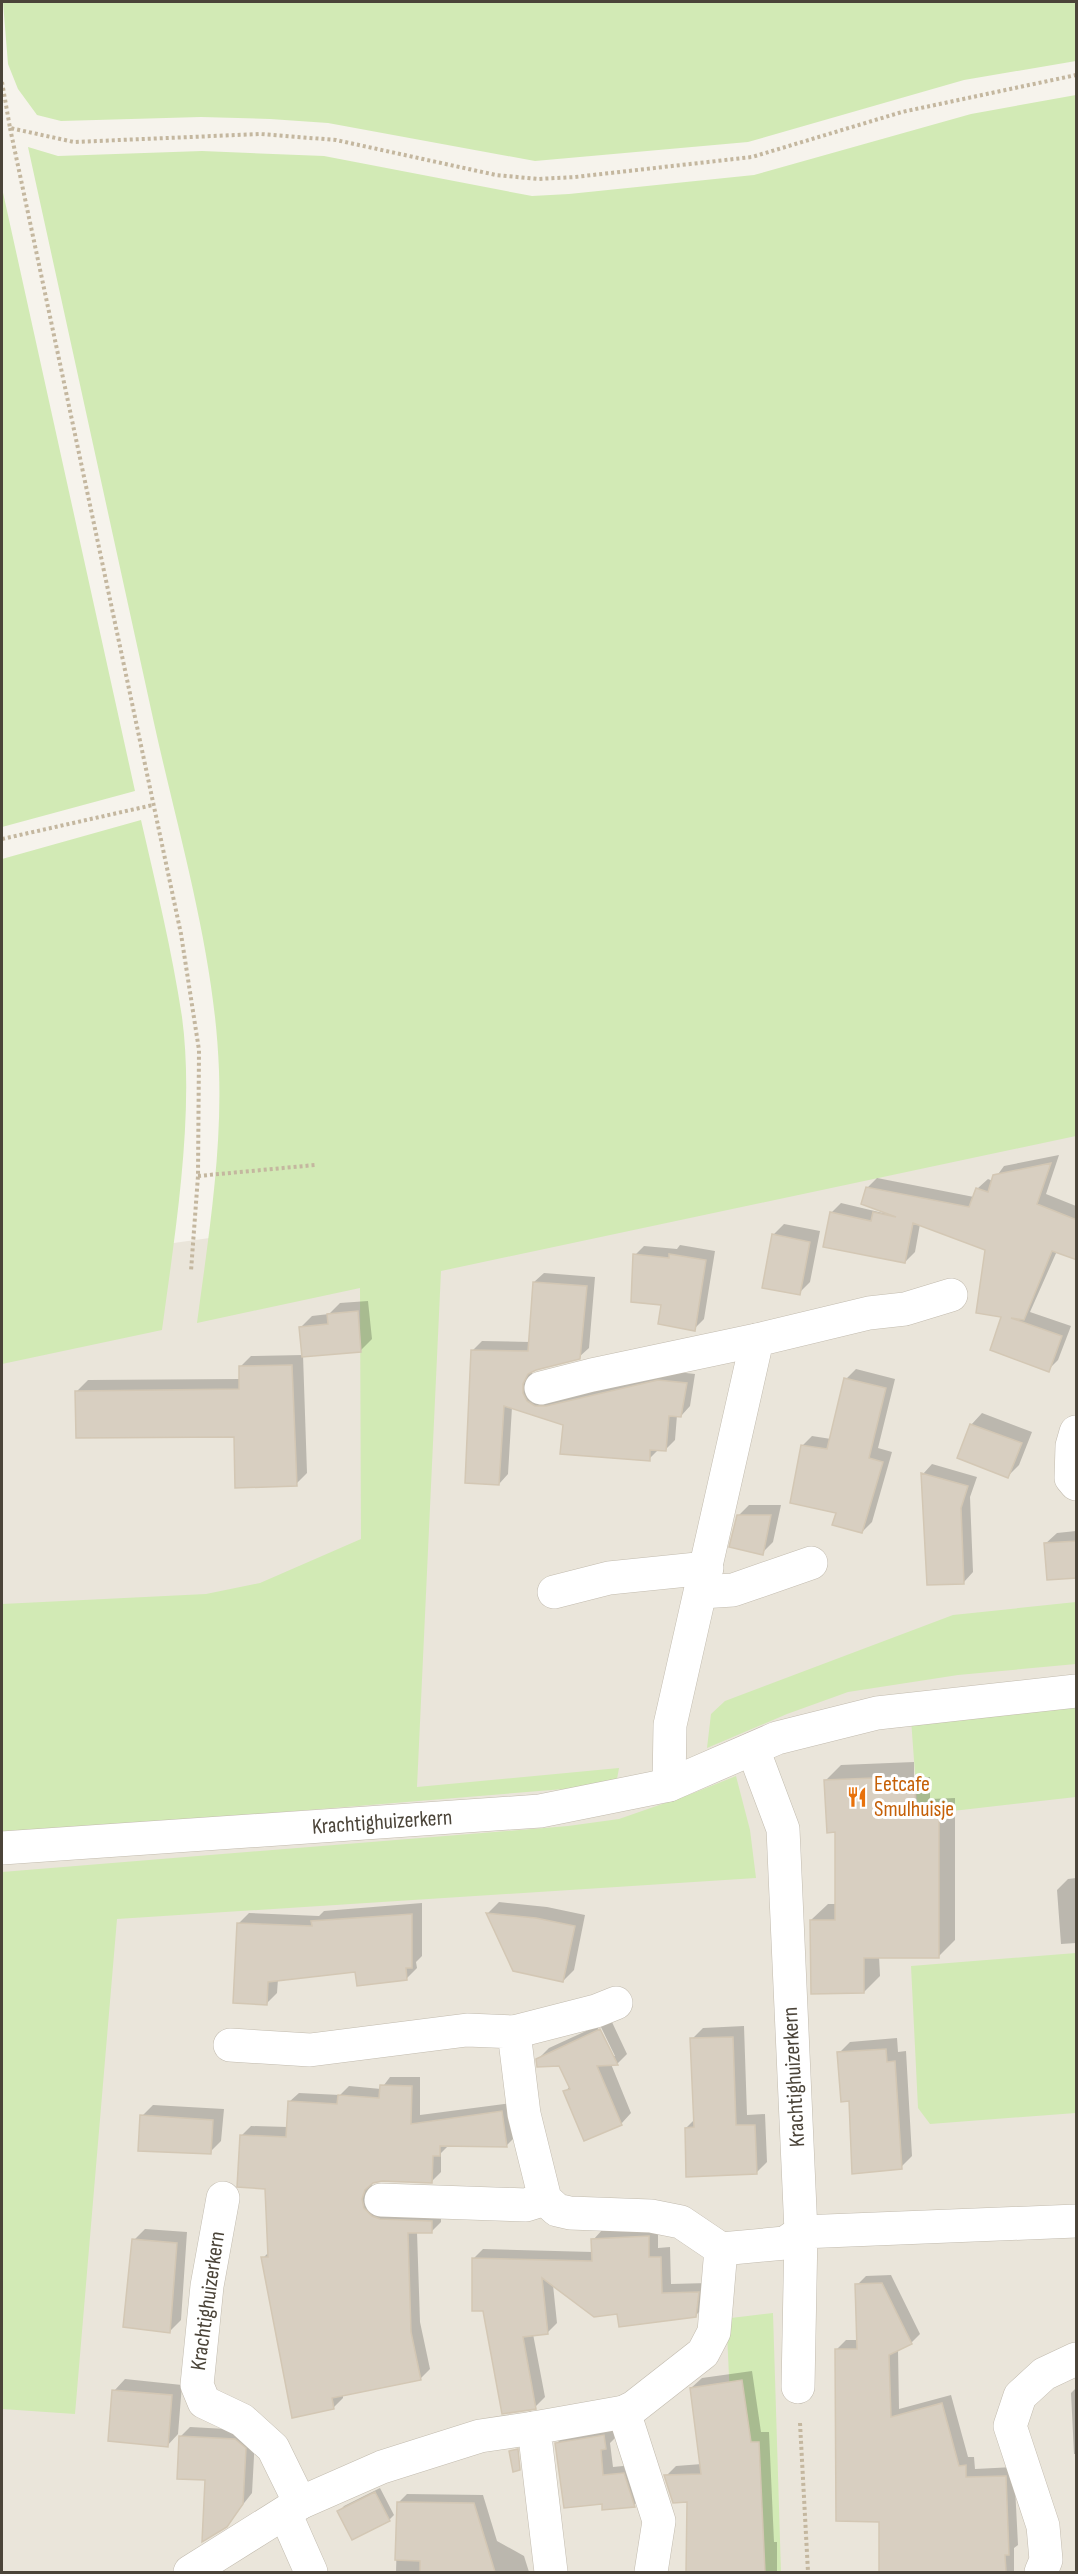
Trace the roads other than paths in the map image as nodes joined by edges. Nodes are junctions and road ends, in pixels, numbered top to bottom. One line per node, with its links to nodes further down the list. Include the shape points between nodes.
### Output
1 (951, 1295): 2 (street, via 905,1309 869,1313)
2 (757, 1340): 3 (street); 7 (street)
3 (542, 1388)
4 (1077, 1432): 5 (street, via 1072,1446 1071,1478)
5 (1077, 1484)
6 (812, 1563): 7 (street, via 733,1590)
7 (704, 1580): 8 (street, via 609,1578); 11 (street, via 670,1725)
8 (554, 1592)
9 (1077, 1691): 10 (street, Krachtighuizerkern, via 877,1713 777,1738)
10 (753, 1749): 11 (street, Krachtighuizerkern); 20 (street, Krachtighuizerkern, via 783,1829)
11 (669, 1785): 12 (street, Krachtighuizerkern, via 540,1812)
12 (2, 1848)
13 (616, 2003): 14 (street)
14 (514, 2032): 15 (street, via 466,2030 310,2050); 17 (street, via 524,2114)
15 (230, 2045)
16 (224, 2198): 26 (street, Krachtighuizerkern, via 207,2286 197,2385 204,2402 242,2420 273,2448)
17 (545, 2199): 18 (street, via 526,2205); 21 (street, via 557,2210 570,2213 651,2216 681,2222)
18 (381, 2200)
19 (1077, 2222): 20 (street)
20 (801, 2232): 21 (street, via 786,2242); 23 (street, Krachtighuizerkern)
21 (722, 2249): 24 (street, via 714,2332 703,2354)
22 (1077, 2359): 31 (street, via 1044,2374 1020,2396 1010,2426 1043,2526 1046,2560)
23 (798, 2387)
24 (624, 2412): 25 (street); 30 (street, via 659,2521)
25 (534, 2428): 26 (street, via 480,2436 421,2453); 29 (street)
26 (292, 2508): 27 (street); 28 (street, Krachtighuizerkern)
27 (190, 2572)
28 (311, 2572)
29 (551, 2572)
30 (651, 2572)
31 (1041, 2572)

